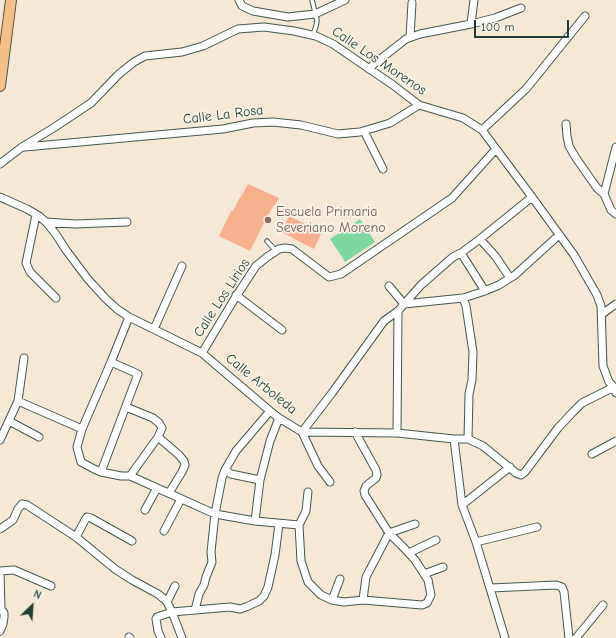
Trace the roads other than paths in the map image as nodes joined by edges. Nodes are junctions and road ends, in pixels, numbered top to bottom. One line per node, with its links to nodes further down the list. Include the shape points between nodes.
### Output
1 (10, 0): 14 (main road)
2 (239, 0): 8 (street, via 242,6 253,11 288,17)
3 (312, 0): 8 (lane)
4 (345, 0): 8 (street)
5 (474, 0): 10 (street)
6 (412, 3): 12 (street)
7 (521, 8): 10 (street)
8 (315, 14): 11 (lane, via 316,26)
9 (585, 16): 17 (street, via 526,89)
10 (471, 24): 12 (street)
11 (313, 35): 13 (street, Calle Los Morenos, via 333,44); 20 (street, Calle Los Morenos, via 264,27 238,29 204,46 182,52 145,56 119,74 91,103)
12 (410, 37): 13 (street)
13 (369, 69): 15 (street, Calle Los Morenos)
14 (0, 86)
15 (420, 105): 17 (street, Calle Los Morenos, via 463,118); 18 (street, Calle La Rosa, via 390,123)
16 (566, 124): 24 (street, via 569,146 597,188)
17 (482, 130): 21 (street, Calle Los Morenos)
18 (364, 131): 20 (street, Calle La Rosa, via 338,134 301,125 273,122 223,129); 23 (street)
19 (616, 146): 24 (street)
20 (22, 147): 22 (street, Calle Los Morenos)
21 (496, 149): 26 (street, Calle Los Morenos); 34 (street, via 452,198 341,274 329,277 292,249)
22 (0, 164)
23 (384, 169)
24 (604, 194): 27 (street, via 611,210)
25 (0, 197): 28 (street, Calle Arboleda)
26 (532, 197): 31 (street, Calle Los Morenos); 32 (street)
27 (616, 214)
28 (36, 215): 29 (street, Calle Arboleda); 41 (street, via 26,263 30,272)
29 (46, 222): 30 (street); 47 (street, Calle Arboleda, via 87,278 105,298)
30 (127, 222)
31 (560, 235): 37 (street); 46 (street, Calle Los Morenos, via 597,295)
32 (480, 239): 35 (street); 37 (street)
33 (267, 241): 34 (lane)
34 (276, 251): 40 (street, Calle Los Lirios, via 256,266)
35 (461, 253): 39 (street); 43 (street, via 421,285)
36 (182, 266): 48 (street)
37 (510, 278): 39 (street)
38 (389, 286): 43 (street)
39 (485, 291): 42 (street)
40 (236, 295): 49 (street); 50 (street, Calle Los Lirios)
41 (56, 298)
42 (463, 298): 43 (street); 66 (street, via 473,352)
43 (404, 304): 45 (street)
44 (616, 304): 46 (street)
45 (398, 311): 60 (street, via 384,321); 62 (street)
46 (602, 314): 53 (street, Calle Los Morenos, via 603,366 609,382)
47 (129, 317): 48 (street, Calle Arboleda); 52 (street)
48 (154, 329): 50 (street, Calle Arboleda)
49 (282, 330)
50 (202, 353): 56 (street, Calle Arboleda)
51 (24, 358): 54 (street)
52 (111, 362): 55 (street, via 138,374); 59 (street)
53 (615, 389): 70 (street, Calle Arboleda, via 582,403 558,428 521,475)
54 (18, 401): 58 (street); 59 (street)
55 (126, 407): 64 (street, via 154,418 162,428); 72 (street)
56 (270, 411): 57 (street, Calle Arboleda); 71 (street, via 236,451)
57 (279, 418): 60 (street, Calle Arboleda); 74 (street)
58 (9, 421): 63 (street); 67 (street)
59 (82, 429): 72 (street, via 77,447 81,462)
60 (302, 432): 61 (street, Calle Arboleda); 75 (street, via 318,466)
61 (355, 432): 62 (street, Calle Arboleda); 90 (street, via 377,475 366,486 365,495)
62 (397, 433): 65 (street, Calle Arboleda)
63 (39, 437)
64 (158, 437): 73 (street); 78 (street, via 179,455 185,465)
65 (454, 439): 66 (street, Calle Arboleda); 80 (street)
66 (468, 439): 70 (street, Calle Arboleda, via 483,446)
67 (0, 440)
68 (616, 441): 69 (street)
69 (592, 454)
70 (510, 467): 80 (street)
71 (225, 470): 74 (street, via 230,474); 82 (street)
72 (101, 472): 73 (street)
73 (130, 476): 76 (street)
74 (260, 480): 83 (street)
75 (330, 482)
76 (157, 488): 78 (street); 81 (street)
77 (308, 492): 86 (street, via 306,511)
78 (169, 493): 79 (street)
79 (181, 499): 82 (street); 89 (street)
80 (462, 505): 94 (street)
81 (145, 510)
82 (215, 514): 83 (street); 107 (street, via 212,562)
83 (255, 521): 84 (street)
84 (278, 524): 86 (street); 107 (street, via 275,555 264,596 240,609 230,607)
85 (415, 524): 90 (street)
86 (299, 525): 102 (street, via 301,561 308,582 321,596)
87 (537, 527): 94 (street)
88 (0, 529): 91 (street, via 14,520 22,504)
89 (164, 531)
90 (389, 533): 95 (street); 103 (street, via 366,577)
91 (76, 537): 93 (street, via 85,520 91,518); 105 (street, via 115,569)
92 (436, 540): 95 (street)
93 (132, 541)
94 (476, 542): 101 (street)
95 (409, 553): 97 (street)
96 (443, 567): 97 (street)
97 (424, 574): 103 (street, via 431,595 422,605)
98 (340, 579): 102 (street)
99 (51, 586): 104 (street, via 14,570 0,571)
100 (175, 586): 105 (street)
101 (491, 588): 112 (street); 113 (street, via 556,585 562,587)
102 (332, 600): 103 (street)
103 (363, 600)
104 (0, 601): 109 (street, via 4,613)
105 (167, 602): 108 (street)
106 (603, 605): 114 (street)
107 (195, 610): 108 (street)
108 (172, 612): 110 (street, via 156,619); 111 (street)
109 (0, 631)
110 (161, 638)
111 (182, 638)
112 (505, 638)
113 (569, 638)
114 (576, 638)

